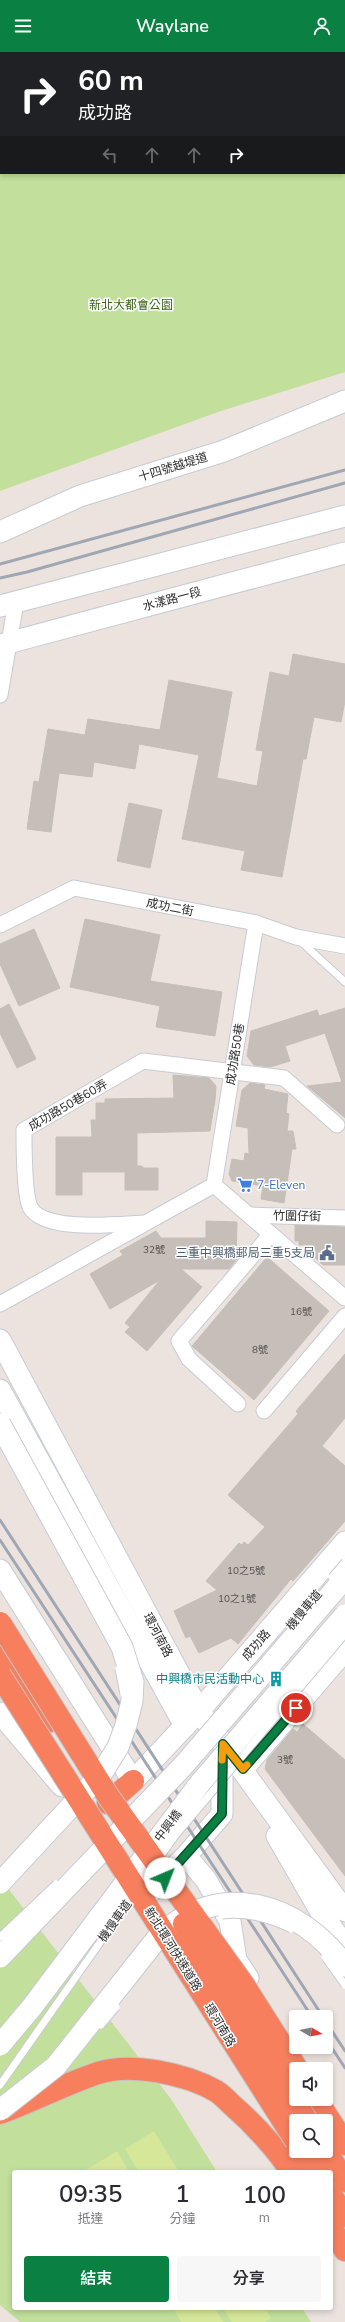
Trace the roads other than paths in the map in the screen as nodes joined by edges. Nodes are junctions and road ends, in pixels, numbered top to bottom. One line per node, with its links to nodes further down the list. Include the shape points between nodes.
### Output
1 (345, 401): 3 (street, 十四號越堤道, via 224,451 80,496)
2 (345, 516): 5 (street, via 26,597)
3 (0, 532)
4 (345, 553): 6 (street, 水漾路一段)
5 (8, 604): 6 (street)
6 (5, 643): 7 (street)
7 (0, 695)
8 (256, 923): 9 (street, 成功二街, via 74,888); 10 (street, 成功二街); 13 (street, 成功路50巷)
9 (0, 925)
10 (296, 938): 11 (street, 成功二街); 12 (lane)
11 (345, 946)
12 (345, 982)
13 (232, 1071): 14 (street, via 284,1078); 15 (street, 成功路50巷); 18 (street, 成功路50巷60弄, via 143,1061 24,1130 25,1174 30,1207 43,1219 59,1224)
14 (337, 1125)
15 (214, 1185): 16 (street); 18 (street)
16 (249, 1215): 17 (street, 竹圍仔街); 19 (street)
17 (345, 1218)
18 (145, 1224): 21 (street)
19 (271, 1234): 20 (street); 25 (street, via 179,1341 189,1359)
20 (345, 1298)
21 (0, 1304)
22 (345, 1316): 26 (street)
23 (0, 1340): 44 (street, 環河南路)
24 (0, 1390): 44 (street, 環河南路)
25 (238, 1404)
26 (264, 1411)
27 (0, 1424): 56 (street, bridge, via 122,1647 133,1682 132,1701 126,1725 118,1748 102,1773)
28 (345, 1542): 44 (street, 成功路)
29 (345, 1562): 32 (lane, 機慢車道, bridge)
30 (0, 1570): 47 (street)
31 (345, 1578): 66 (street, bridge, via 183,1766)
32 (324, 1586)
33 (345, 1615): 72 (street, 中興橋, bridge, via 201,1782 32,2007)
34 (0, 1623): 49 (highway, bridge)
35 (345, 1634): 76 (lane, 機慢車道, bridge, via 174,1837)
36 (0, 1650): 49 (highway)
37 (345, 1650): 46 (street)
38 (117, 1658): 41 (lane, bridge, via 124,1693)
39 (0, 1668): 51 (highway, via 80,1792)
40 (0, 1675): 82 (highway, 新北環河快速道路, bridge)
41 (122, 1700)
42 (0, 1714): 51 (street, 環河南路)
43 (118, 1720): 48 (lane, via 116,1734 100,1763)
44 (199, 1722): 45 (street); 46 (street, 環河南路); 47 (street, 成功路)
45 (223, 1744): 46 (street); 52 (street, via 222,1814); 59 (street)
46 (243, 1769): 58 (street, 環河南路)
47 (133, 1781): 49 (highway)
48 (69, 1797)
49 (108, 1799): 55 (highway); 73 (highway, bridge, via 243,1984); 80 (highway, bridge, via 226,1995)
50 (128, 1812): 53 (lane, bridge)
51 (88, 1814): 57 (street, 環河南路)
52 (186, 1856): 55 (street); 67 (street, via 206,1880 230,1921)
53 (80, 1861)
54 (63, 1877): 63 (lane, bridge)
55 (165, 1878): 57 (street); 67 (highway, via 205,1935)
56 (0, 1883)
57 (143, 1899): 83 (street, 環河南路)
58 (342, 1900): 59 (street)
59 (322, 1914): 64 (street)
60 (214, 1915): 62 (lane, bridge, via 241,1914)
61 (203, 1918): 68 (lane, bridge, via 192,1921 168,1938)
62 (295, 1932)
63 (0, 1937)
64 (345, 1946)
65 (320, 1952): 70 (lane, bridge)
66 (0, 1958)
67 (236, 1960): 74 (street)
68 (147, 1964)
69 (345, 1966): 79 (street, bridge, via 319,1935 295,1919 272,1910 238,1903 208,1906 187,1914 173,1922 158,1936 56,2066)
70 (345, 1985)
71 (121, 2000): 75 (lane, bridge, via 89,2035)
72 (0, 2045)
73 (293, 2062)
74 (302, 2062)
75 (27, 2078)
76 (0, 2085)
77 (321, 2106): 84 (highway)
78 (330, 2106): 81 (street)
79 (0, 2111): 88 (highway, via 31,2102 99,2072 127,2069 163,2072 216,2091 257,2128)
80 (302, 2114)
81 (345, 2129)
82 (289, 2130)
83 (289, 2135)
84 (345, 2144)
85 (303, 2158): 89 (street)
86 (307, 2158): 90 (highway)
87 (330, 2158): 91 (highway)
88 (291, 2170)
89 (311, 2170)
90 (315, 2170)
91 (345, 2181)
92 (333, 2198): 94 (highway)
93 (333, 2204): 95 (street)
94 (345, 2216)
95 (345, 2223)
96 (333, 2231): 97 (highway)
97 (345, 2250)

